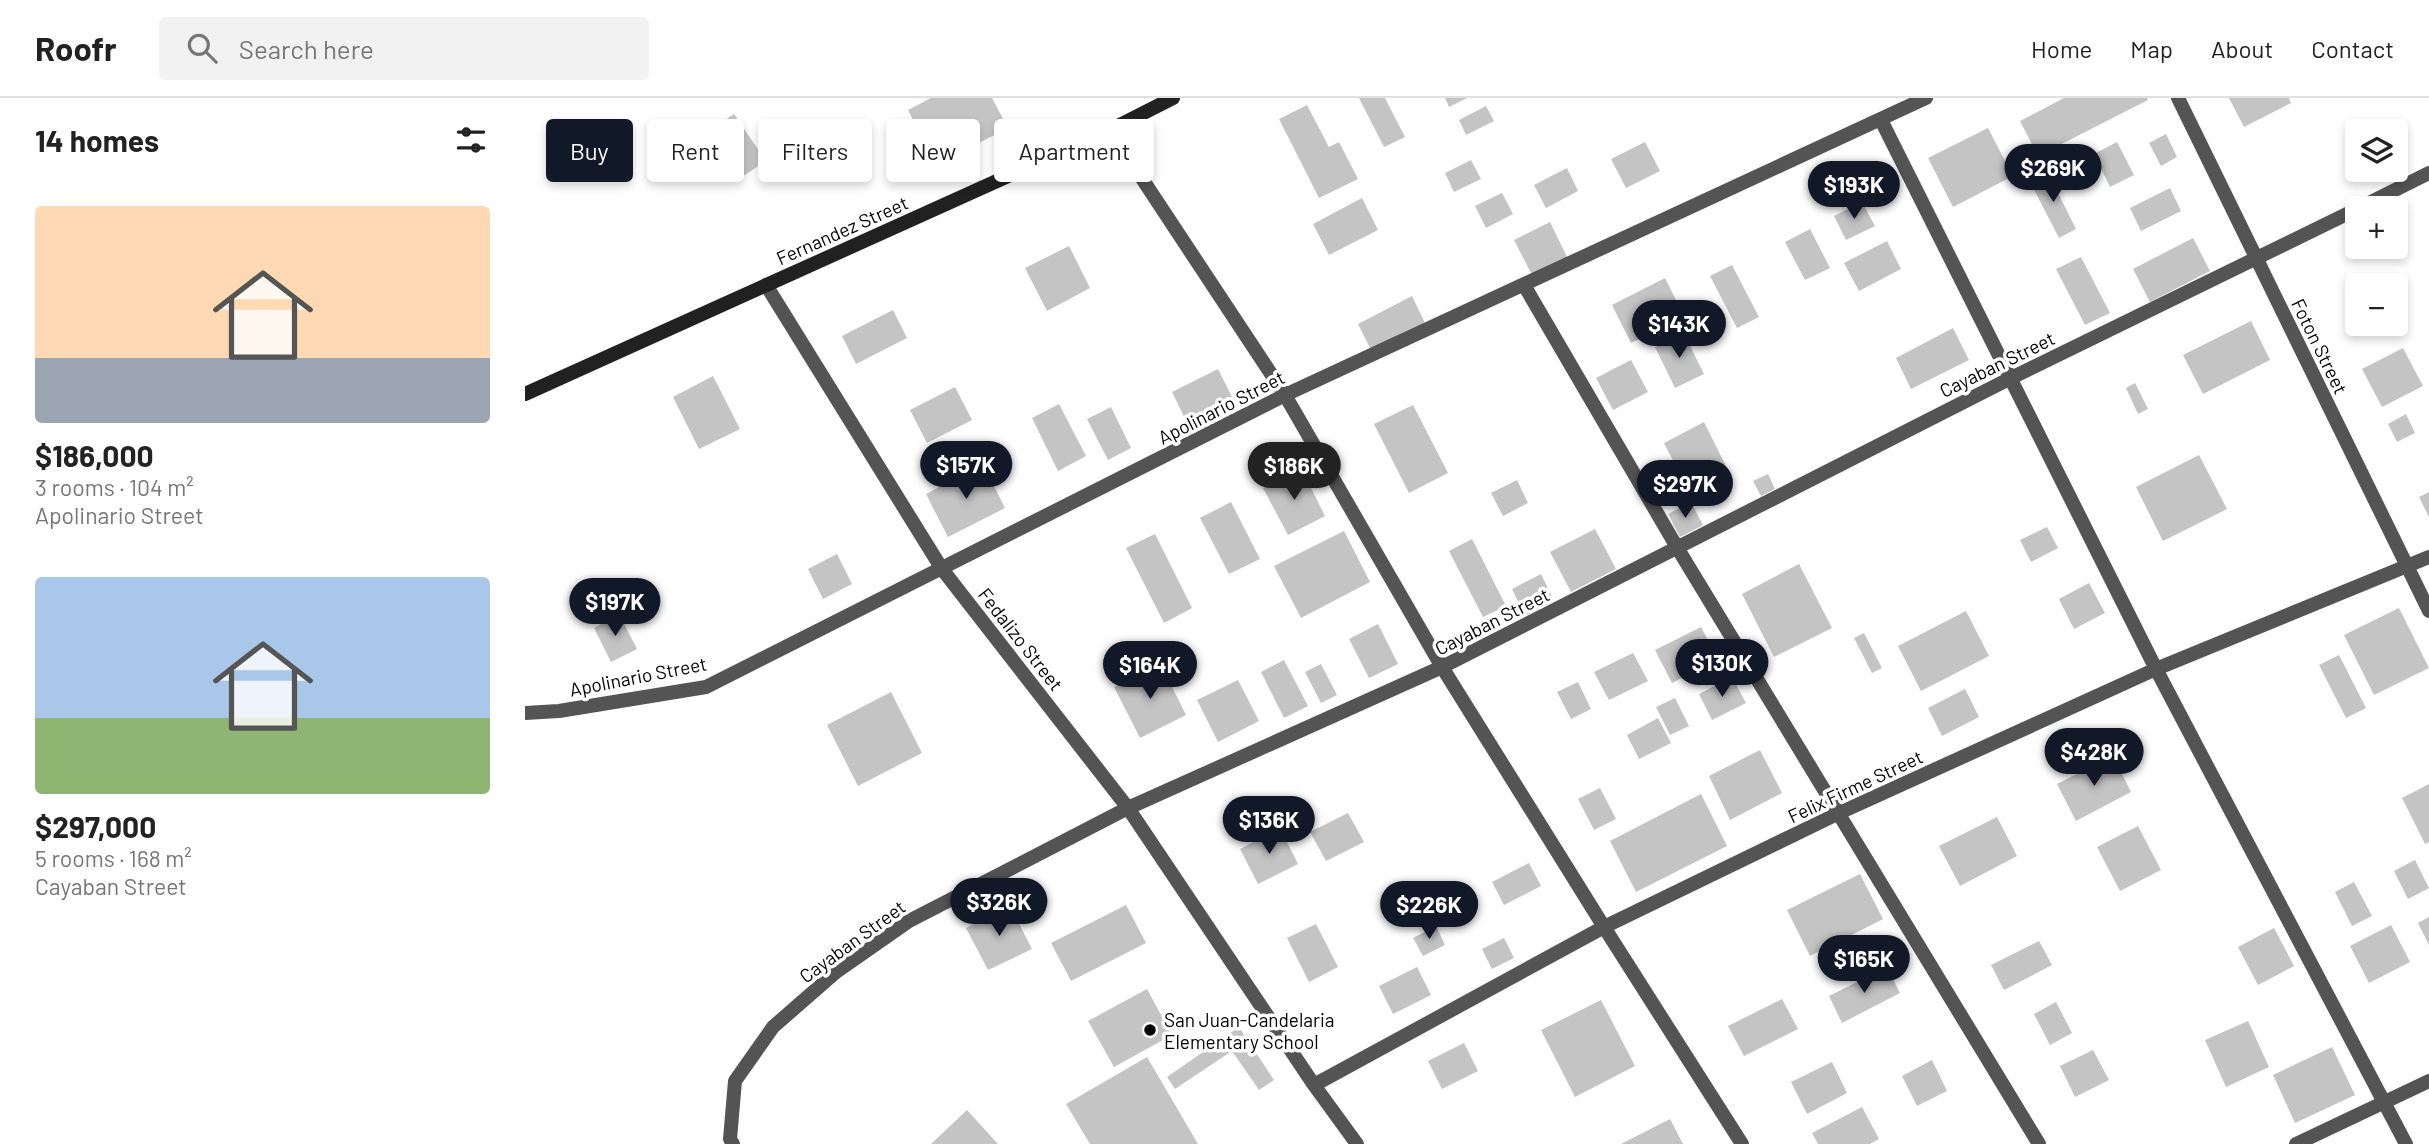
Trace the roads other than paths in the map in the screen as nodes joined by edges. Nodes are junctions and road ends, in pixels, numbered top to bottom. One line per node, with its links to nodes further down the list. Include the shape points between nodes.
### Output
1 (1173, 98): 4 (street, Fernandez Street)
2 (1926, 98): 5 (street, Apolinario Street)
3 (2178, 98): 11 (street, Foton Street)
4 (1132, 119)
5 (1881, 120): 13 (street, Apolinario Street); 14 (street)
6 (2429, 173): 9 (street, Cayaban Street)
7 (995, 182): 12 (street, Fernandez Street)
8 (1144, 182): 16 (street)
9 (2384, 196)
10 (2345, 216): 11 (street, Cayaban Street)
11 (2256, 260): 14 (street, Cayaban Street); 19 (street, Foton Street)
12 (766, 285): 15 (street, Fernandez Street); 20 (street, Fedalizo Street)
13 (1524, 285): 16 (street, Apolinario Street); 17 (street)
14 (2011, 378): 17 (street, Cayaban Street); 23 (street)
15 (525, 394)
16 (1285, 395): 20 (street, Apolinario Street); 22 (street)
17 (1678, 549): 22 (street, Cayaban Street); 26 (street)
18 (2429, 557): 19 (street, Felix Firme Street)
19 (2407, 566): 21 (street, Foton Street); 23 (street, Felix Firme Street)
20 (942, 569): 24 (street, Apolinario Street, via 706,687); 25 (street, Fedalizo Street)
21 (2429, 611)
22 (1442, 667): 25 (street, Cayaban Street); 27 (street)
23 (2156, 669): 26 (street, Felix Firme Street); 30 (street)
24 (525, 713)
25 (1128, 808): 29 (street, Fedalizo Street); 31 (street, Cayaban Street, via 909,921 836,972 773,1027 735,1082)
26 (1837, 814): 27 (street, Felix Firme Street); 34 (street)
27 (1604, 928): 29 (street, Felix Firme Street); 33 (street)
28 (2429, 1081): 30 (street)
29 (1314, 1085): 32 (street, Fedalizo Street)
30 (2384, 1102): 35 (street); 36 (street)
31 (733, 1144)
32 (1357, 1144)
33 (1742, 1144)
34 (2039, 1144)
35 (2296, 1144)
36 (2406, 1144)

